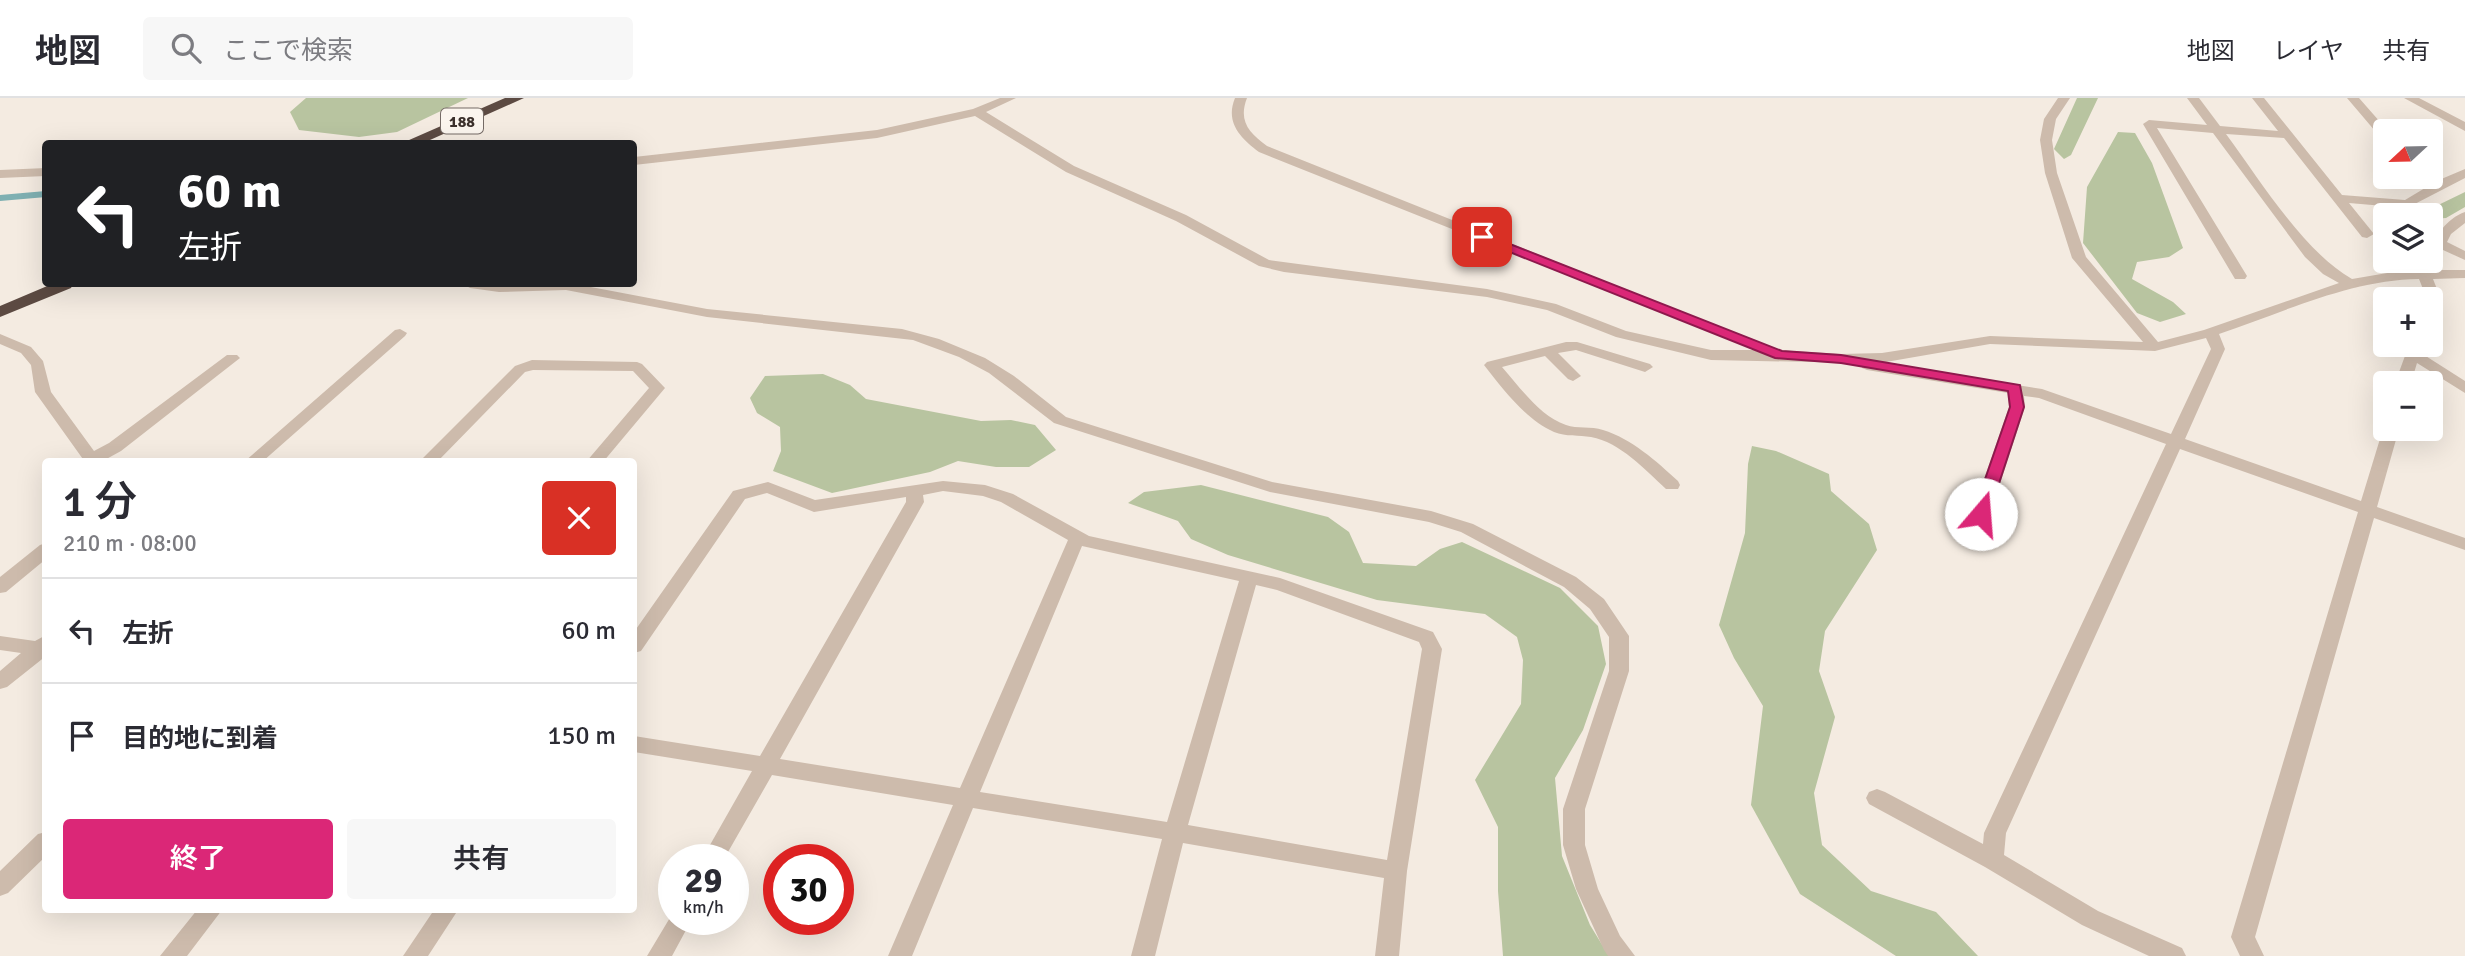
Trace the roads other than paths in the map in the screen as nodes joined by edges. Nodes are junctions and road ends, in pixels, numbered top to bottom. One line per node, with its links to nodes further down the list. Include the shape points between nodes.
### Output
1 (517, 98): 14 (highway, 188)
2 (1010, 98): 9 (street)
3 (1241, 98): 44 (street, via 1236,111 1239,126 1263,149)
4 (2064, 98): 42 (street, via 2050,119 2046,140 2051,173 2079,258)
5 (2193, 98): 12 (street)
6 (2258, 98): 13 (street)
7 (2353, 98): 10 (street)
8 (2410, 98): 11 (street)
9 (976, 112): 15 (street, via 877,134); 37 (street, via 1070,169 1181,218 1264,263 1486,293)
10 (2373, 121)
11 (2465, 127)
12 (2217, 130): 13 (street); 30 (street, via 2149,124); 31 (street, via 2309,254)
13 (2287, 135): 21 (street)
14 (417, 140)
15 (637, 161)
16 (42, 172): 18 (street)
17 (2465, 173): 19 (street)
18 (0, 174)
19 (2443, 183)
20 (2432, 189): 21 (street, via 2407,204)
21 (2337, 198): 23 (street)
22 (2465, 216): 24 (street)
23 (2367, 234)
24 (2443, 238)
25 (2443, 245): 26 (street)
26 (2465, 256)
27 (2443, 268): 29 (street)
28 (2404, 273): 31 (street)
29 (2465, 274)
30 (2240, 276)
31 (2350, 284): 39 (street)
32 (58, 287): 36 (highway)
33 (492, 287): 34 (street)
34 (532, 287)
35 (571, 287): 92 (street, via 707,313 928,339 1010,381 1060,420 1270,487 1418,514 1467,528 1570,582 1597,604 1619,636 1619,671 1574,809 1574,845 1587,889 1612,943)
36 (0, 313)
37 (1574, 315): 41 (street, via 1570,321); 44 (street, via 1621,334 1711,355)
38 (400, 333): 56 (street)
39 (2209, 333): 42 (street); 53 (street, via 2218,349)
40 (0, 338): 54 (street, via 26,350 38,363 43,392)
41 (1577, 346): 43 (street); 48 (street)
42 (2155, 347): 47 (street, via 1990,340 1882,358)
43 (1548, 351): 49 (street); 59 (street, via 1492,365 1540,415 1562,429 1595,433 1624,446)
44 (1780, 355): 47 (street)
45 (2424, 357): 51 (street)
46 (232, 358): 55 (street)
47 (1841, 359): 50 (street)
48 (1646, 368)
49 (1573, 376)
50 (2015, 388): 53 (street); 62 (street, via 2017,407)
51 (2465, 388)
52 (2388, 441): 61 (street)
53 (2176, 442): 61 (street); 80 (street, via 1995,834)
54 (90, 458)
55 (97, 458)
56 (257, 458)
57 (431, 458): 58 (street, via 520,369 637,367 657,388)
58 (597, 458)
59 (1672, 485)
60 (914, 492): 63 (street, via 943,486 985,491 1007,498); 68 (street, via 814,506 768,487 739,495); 74 (street, via 915,502)
61 (2369, 510): 64 (street); 94 (street, via 2243,937)
62 (1981, 514)
63 (1079, 538): 66 (street); 75 (street)
64 (2465, 544)
65 (42, 552): 67 (street)
66 (1249, 578): 77 (street); 81 (street, via 1280,584 1426,637 1432,649)
67 (0, 587)
68 (637, 642)
69 (0, 643): 70 (street)
70 (42, 646)
71 (42, 647): 72 (street)
72 (0, 682)
73 (637, 744): 74 (street)
74 (765, 765): 75 (street); 78 (street)
75 (964, 798): 77 (street); 89 (street)
76 (1877, 798): 80 (street)
77 (1175, 832): 81 (street); 90 (street)
78 (721, 844)
79 (42, 845): 82 (street)
80 (1993, 860): 93 (street, via 2090,918)
81 (1396, 871): 91 (street)
82 (0, 886)
83 (208, 913): 86 (street)
84 (445, 913): 87 (street)
85 (671, 935): 88 (street)
86 (172, 956)
87 (415, 956)
88 (659, 956)
89 (900, 956)
90 (1143, 956)
91 (1387, 956)
92 (1623, 956)
93 (2174, 956)
94 (2252, 956)

